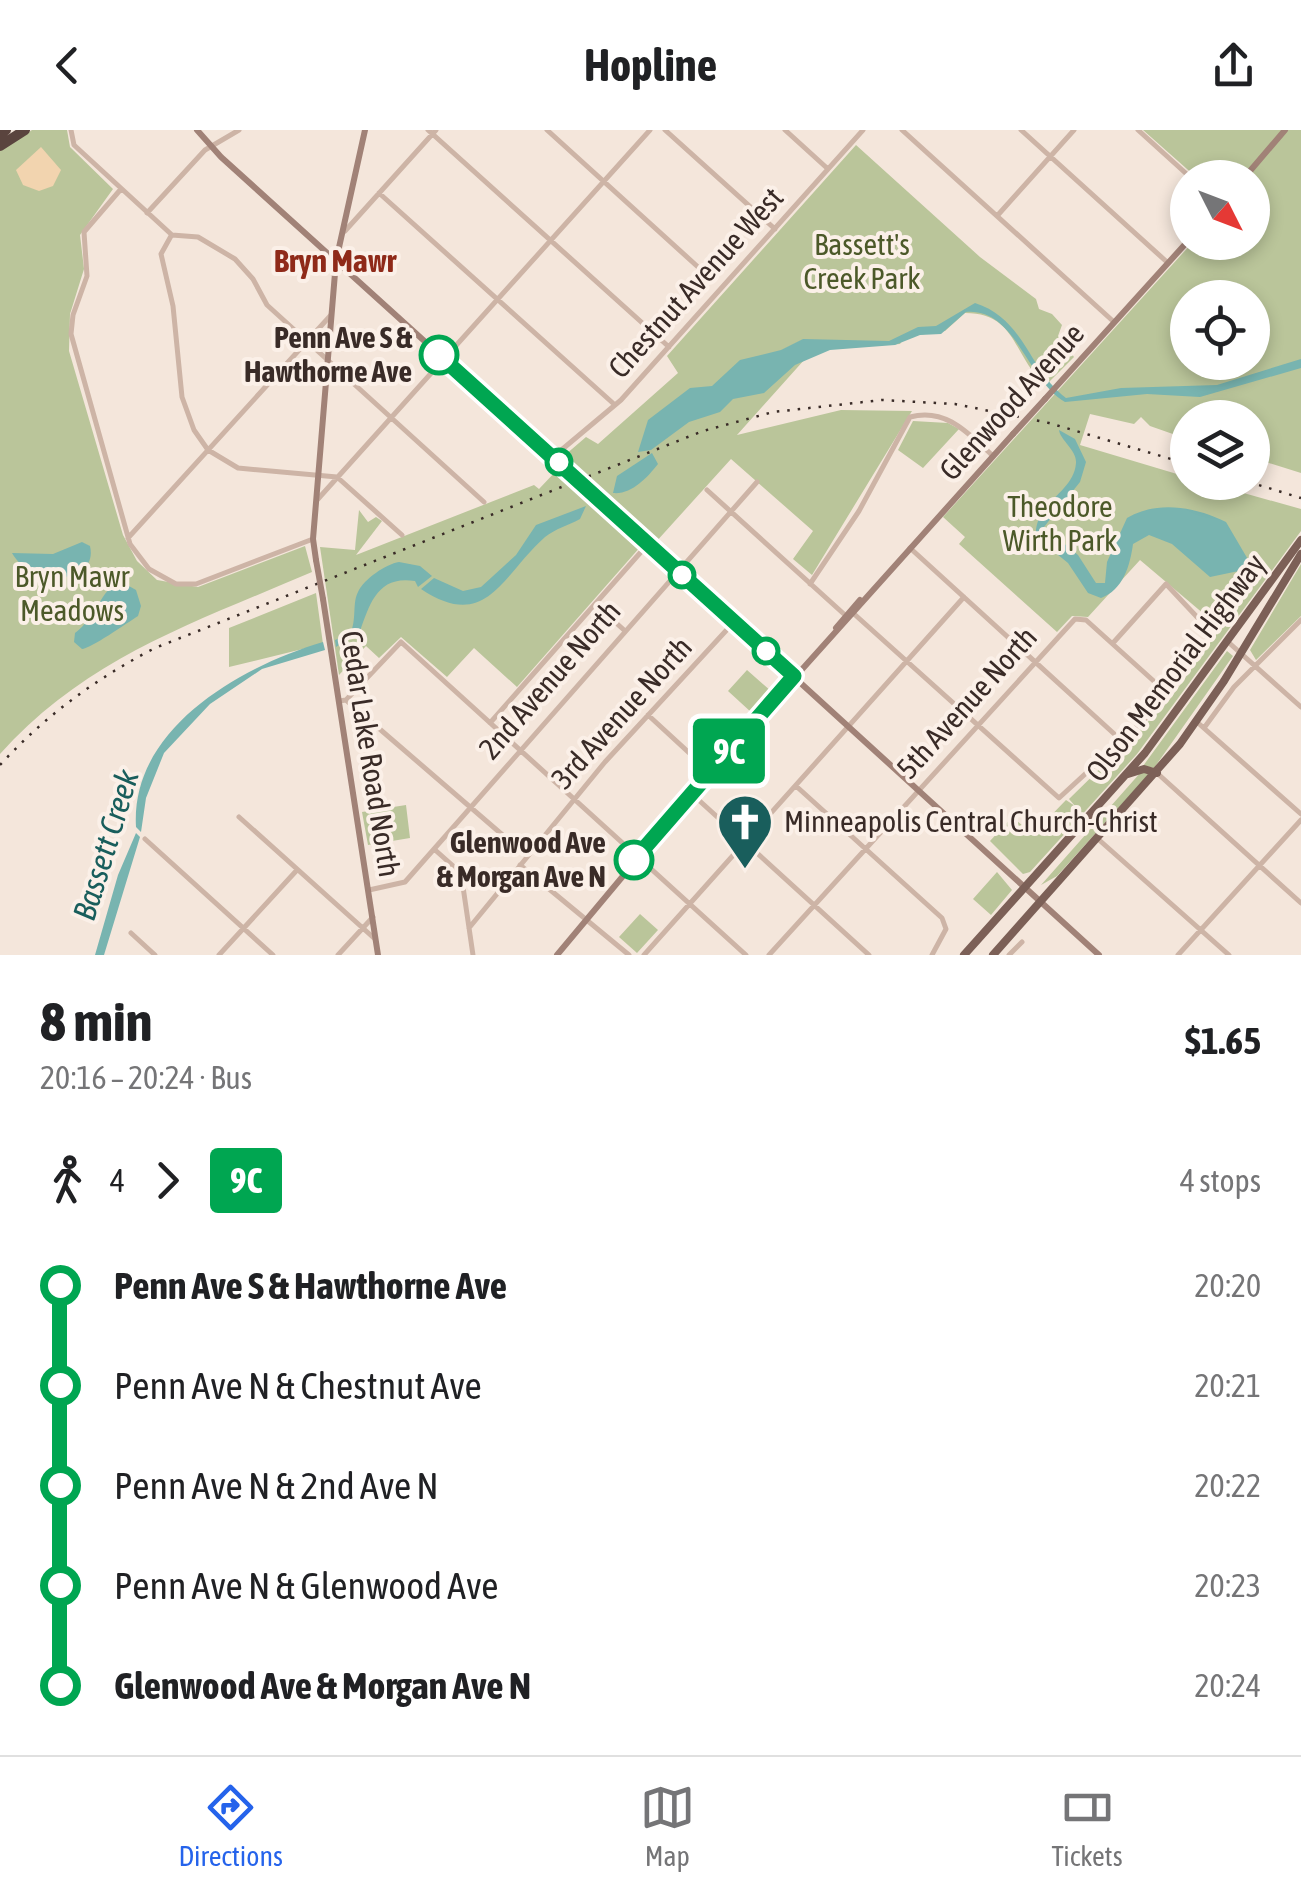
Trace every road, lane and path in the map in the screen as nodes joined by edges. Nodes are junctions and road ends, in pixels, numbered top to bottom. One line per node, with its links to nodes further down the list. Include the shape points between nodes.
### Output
1 (6, 130): 18 (highway)
2 (25, 130): 20 (highway)
3 (71, 130): 26 (street, via 70,142)
4 (200, 130): 19 (street)
5 (239, 130): 19 (street)
6 (365, 130): 31 (street, Cedar Lake Road North)
7 (547, 130): 25 (street)
8 (650, 130): 25 (street)
9 (666, 130): 30 (street)
10 (785, 130): 24 (street)
11 (864, 130): 24 (street, Chestnut Avenue West)
12 (902, 130): 29 (street)
13 (1021, 130): 21 (street)
14 (1074, 130): 21 (street)
15 (1138, 130): 22 (street)
16 (1285, 130): 23 (street)
17 (432, 131): 27 (street); 33 (street)
18 (0, 135)
19 (209, 143): 28 (street); 35 (street)
20 (0, 146)
21 (1050, 157): 29 (street); 36 (street)
22 (1170, 160)
23 (1259, 160)
24 (828, 169): 30 (street, Chestnut Avenue West)
25 (604, 181): 33 (street); 37 (street)
26 (121, 189): 28 (street); 58 (street, via 83,236 87,276 71,334)
27 (379, 193): 31 (street); 38 (street)
28 (147, 213): 32 (street)
29 (997, 216): 40 (street)
30 (775, 228): 42 (street, Chestnut Avenue West)
31 (343, 233): 35 (street, Cedar Lake Road North)
32 (172, 235): 41 (street, via 198,237 235,258 266,306); 47 (street, via 162,254 182,398)
33 (550, 240): 38 (street); 42 (street)
34 (1171, 260): 36 (street, Glenwood Avenue)
35 (336, 261): 39 (street, Cedar Lake Road North); 43 (street)
36 (1168, 263): 40 (street, Glenwood Avenue)
37 (698, 266)
38 (497, 300): 43 (street); 45 (street)
39 (331, 315): 41 (street); 44 (street, Cedar Lake Road North)
40 (1114, 322): 48 (street, Glenwood Avenue, bridge)
41 (306, 342): 44 (street); 47 (street)
42 (668, 347): 45 (street, Chestnut Avenue West)
43 (444, 358): 46 (street); 49 (street)
44 (328, 362): 46 (street); 50 (street, Cedar Lake Road North)
45 (615, 406): 49 (street, Chestnut Avenue West)
46 (390, 417): 51 (street); 55 (street)
47 (208, 450): 50 (street, via 238,468); 58 (street)
48 (993, 456): 62 (street, Glenwood Avenue); 65 (street, via 954,421 920,415 908,420)
49 (556, 460): 61 (street, bridge)
50 (318, 476): 51 (street); 54 (street, Cedar Lake Road North)
51 (336, 477): 54 (street); 57 (street)
52 (757, 482): 56 (street, 2nd Avenue North)
53 (706, 490): 56 (street)
54 (316, 501): 59 (street, Cedar Lake Road North)
55 (484, 502)
56 (730, 512): 64 (street, 2nd Avenue North); 65 (street)
57 (402, 534)
58 (128, 538): 59 (street, via 154,574 186,585)
59 (313, 539): 80 (street, Cedar Lake Road North, bridge)
60 (1301, 540): 72 (main road, Olson Memorial Highway)
61 (648, 544): 64 (street); 67 (street)
62 (910, 548): 66 (street); 68 (street, Glenwood Avenue)
63 (1301, 554): 74 (main road, Olson Memorial Highway)
64 (677, 570): 70 (street); 71 (street, 2nd Avenue North)
65 (810, 584): 68 (street)
66 (964, 597): 75 (street); 76 (street)
67 (595, 604): 71 (street); 83 (street)
68 (849, 614): 75 (street); 78 (street, Glenwood Avenue)
69 (1301, 620): 77 (street)
70 (734, 622): 78 (street); 82 (street, 3rd Avenue North)
71 (624, 630): 88 (street, 2nd Avenue North)
72 (1227, 641): 74 (street); 91 (main road, Olson Memorial Highway)
73 (1113, 643): 76 (street, 5th Avenue North, via 1080,618); 79 (street); 79 (street, via 1166,584 1208,623 1212,637)
74 (1241, 653): 77 (street); 84 (main road, Olson Memorial Highway)
75 (908, 662): 85 (street); 86 (street)
76 (1035, 662): 85 (street, 5th Avenue North); 87 (street)
77 (1258, 667): 81 (street); 84 (street)
78 (794, 676): 86 (street); 89 (street, Glenwood Avenue)
79 (1167, 693): 87 (street)
80 (342, 700): 83 (street, via 401,642); 96 (street); 110 (street, Cedar Lake Road North)
81 (1301, 707)
82 (648, 715): 89 (street); 95 (street, 3rd Avenue North)
83 (490, 723): 88 (street)
84 (1200, 725): 90 (main road, Olson Memorial Highway); 98 (street)
85 (977, 726): 87 (street, via 1052,795 1065,797); 93 (street, 5th Avenue North)
86 (850, 728): 92 (street); 93 (street)
87 (1122, 741)
88 (519, 749): 95 (street); 96 (street, 2nd Avenue North)
89 (710, 772): 94 (street, Glenwood Avenue)
90 (1157, 773): 91 (main road, via 1141,769); 99 (main road, Olson Memorial Highway); 107 (street)
91 (1125, 777): 109 (main road, Olson Memorial Highway)
92 (796, 786): 101 (street); 102 (street)
93 (918, 790): 102 (street, 5th Avenue North); 109 (street)
94 (692, 794): 101 (street); 105 (street, Glenwood Avenue)
95 (575, 799): 104 (street, 3rd Avenue North); 105 (street)
96 (469, 809): 103 (street, 2nd Avenue North); 104 (street)
97 (239, 817): 108 (street)
98 (1301, 817): 107 (street)
99 (1098, 839): 111 (main road, Olson Memorial Highway); 120 (street)
100 (147, 841): 117 (street)
101 (746, 843): 113 (street); 114 (street)
102 (866, 849): 114 (street, 5th Avenue North); 136 (street, via 942,918 946,929)
103 (434, 850): 110 (street, 2nd Avenue North, via 405,882); 119 (street, via 460,872)
104 (527, 856): 106 (street, 3rd Avenue North)
105 (638, 856): 113 (street); 116 (street, Glenwood Avenue)
106 (520, 865): 116 (street); 119 (street, 3rd Avenue North)
107 (1259, 866): 112 (street); 120 (street)
108 (297, 870): 117 (street); 118 (street)
109 (1025, 887): 111 (street); 137 (main road, Olson Memorial Highway)
110 (368, 890): 115 (street, Cedar Lake Road North)
111 (1040, 902): 138 (main road, Olson Memorial Highway); 140 (street)
112 (1301, 903)
113 (691, 904): 132 (street); 133 (street)
114 (814, 905): 134 (street, 5th Avenue North); 135 (street)
115 (373, 917): 118 (street); 122 (street, Cedar Lake Road North)
116 (586, 919): 130 (street, Glenwood Avenue); 131 (street)
117 (244, 928): 125 (street); 126 (street)
118 (363, 928): 122 (street); 127 (street)
119 (469, 928): 129 (street)
120 (1201, 930): 141 (street); 142 (street)
121 (131, 934): 124 (street)
122 (376, 940): 128 (street, Cedar Lake Road North)
123 (1022, 942): 139 (street)
124 (155, 955)
125 (219, 955)
126 (273, 955)
127 (338, 955)
128 (378, 955)
129 (473, 955)
130 (556, 955)
131 (629, 955)
132 (644, 955)
133 (746, 955)
134 (769, 955)
135 (869, 955)
136 (932, 955)
137 (964, 955)
138 (993, 955)
139 (1009, 955)
140 (1099, 955)
141 (1178, 955)
142 (1229, 955)

